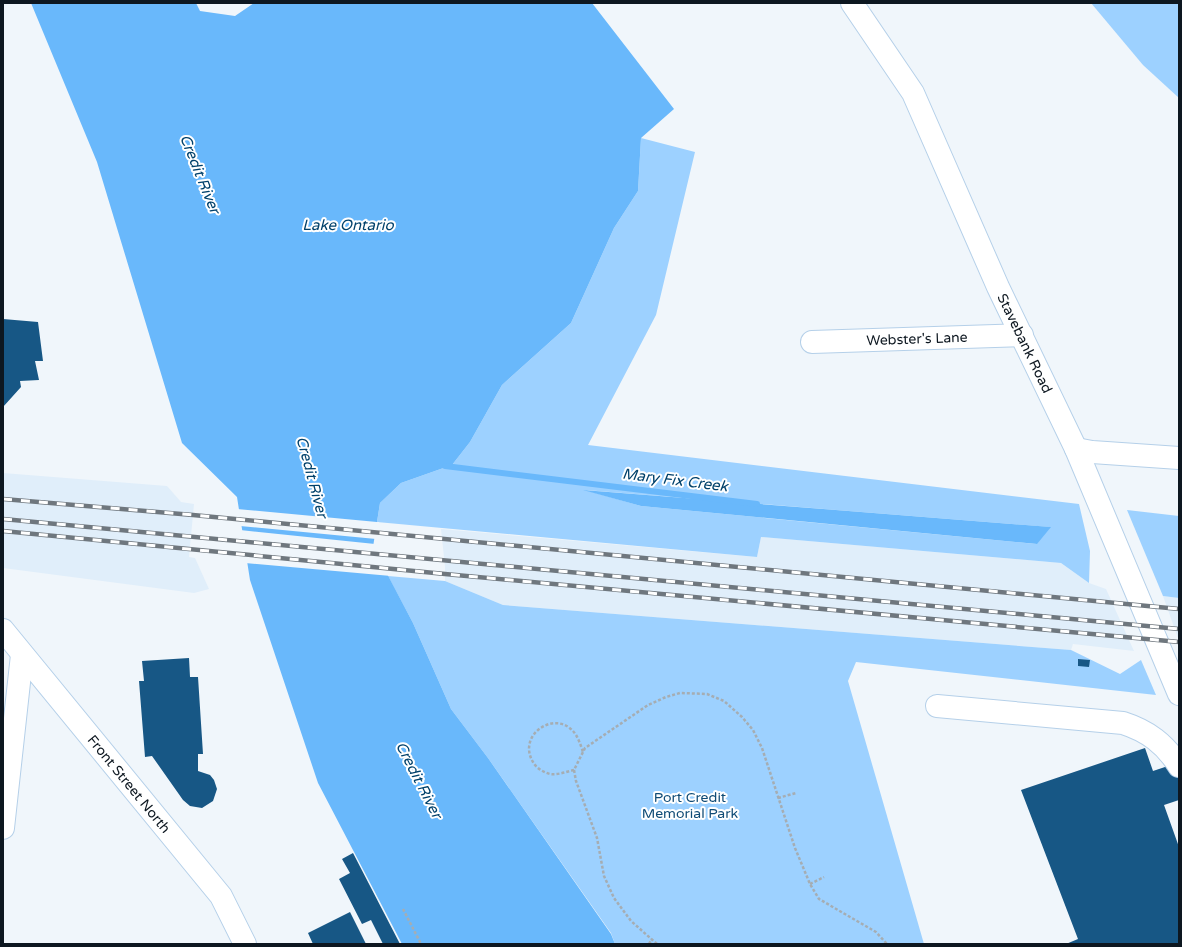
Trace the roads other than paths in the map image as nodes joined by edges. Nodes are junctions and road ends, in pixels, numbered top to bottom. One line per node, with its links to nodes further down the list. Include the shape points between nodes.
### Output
1 (852, 3): 2 (street, Stavebank Road, via 913,93)
2 (1022, 336): 3 (street, Webster's Lane); 4 (street, Stavebank Road)
3 (812, 342)
4 (1076, 449): 5 (street); 8 (street, Stavebank Road)
5 (1179, 458)
6 (3, 630): 7 (street, Front Street North)
7 (22, 655): 11 (street); 12 (street, Front Street North, via 221,896)
8 (1179, 694)
9 (937, 706): 10 (street, via 1123,723 1143,730 1158,740)
10 (1179, 766)
11 (3, 828)
12 (245, 944)

